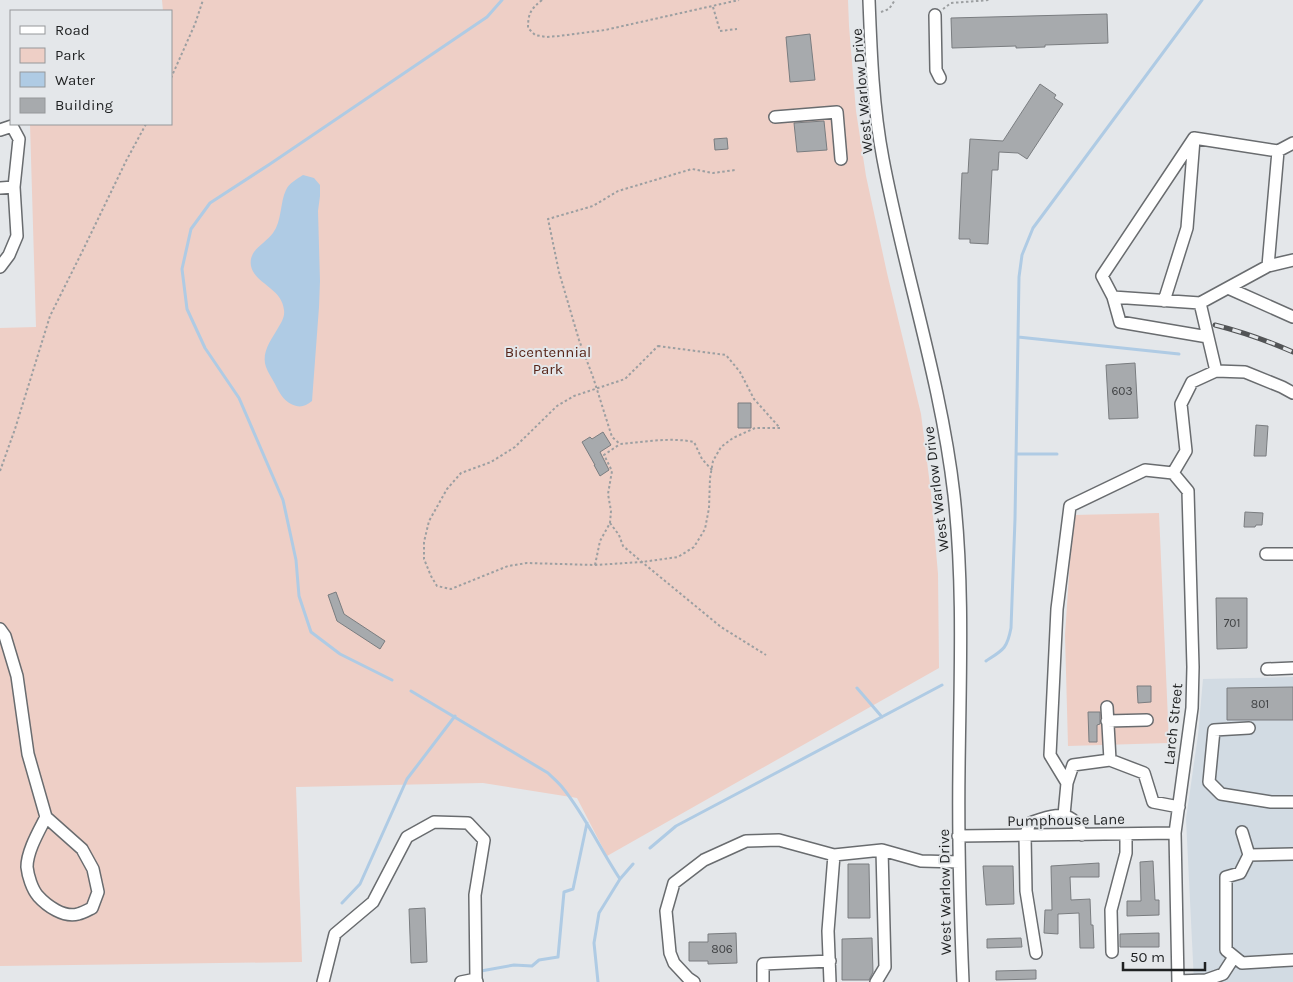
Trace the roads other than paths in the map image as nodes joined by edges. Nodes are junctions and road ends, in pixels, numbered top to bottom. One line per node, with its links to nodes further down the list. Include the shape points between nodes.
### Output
1 (869, 0): 43 (street, West Warlow Drive, via 875,98 883,157 939,402 954,494 961,594)
2 (934, 14): 3 (street, via 936,70)
3 (940, 78)
4 (775, 117): 9 (street, via 837,112)
5 (0, 130): 10 (street, via 12,126 19,139)
6 (1194, 138): 8 (street); 16 (street, via 1102,276); 17 (street, via 1187,228)
7 (1293, 143): 8 (street)
8 (1278, 151): 13 (street)
9 (841, 159)
10 (14, 187): 11 (street); 14 (street, via 16,236)
11 (0, 188)
12 (1293, 260): 13 (street)
13 (1268, 266): 15 (street)
14 (0, 267)
15 (1228, 288): 18 (street); 19 (street)
16 (1113, 297): 17 (street); 20 (street, via 1120,322)
17 (1164, 301): 18 (street)
18 (1200, 303): 20 (street)
19 (1293, 318)
20 (1208, 337): 21 (street)
21 (1216, 371): 22 (street, via 1245,372); 23 (street, via 1192,382 1182,404 1186,451)
22 (1293, 393)
23 (1173, 473): 34 (street, via 1145,470 1070,506 1057,609 1050,755); 36 (street, Larch Street, via 1188,491 1193,667 1192,708)
24 (1266, 554): 25 (street)
25 (1293, 554)
26 (0, 629): 38 (street, via 17,676 28,754)
27 (1293, 668): 28 (street)
28 (1268, 669)
29 (1107, 706): 31 (street)
30 (1147, 720): 31 (street)
31 (1107, 721): 33 (street)
32 (1249, 728): 35 (street, via 1214,730 1209,782 1221,794)
33 (1110, 760): 34 (street, via 1073,765); 36 (street, via 1144,773 1153,802)
34 (1066, 783): 37 (street)
35 (1293, 802)
36 (1178, 807): 40 (street, Larch Street)
37 (1064, 815): 42 (street, via 1076,822); 44 (street, via 1030,822)
38 (46, 817): 38 (street, via 82,849 94,869 98,892 92,908 78,914 66,914 51,907 37,895 29,878 27,865 32,846)
39 (1242, 832): 48 (street)
40 (1175, 833): 41 (street, Pumphouse Lane); 64 (street, Larch Street)
41 (1126, 834): 42 (street, Pumphouse Lane); 50 (street, via 1126,853 1111,910)
42 (1082, 835): 44 (street, Pumphouse Lane)
43 (958, 836): 44 (street, Pumphouse Lane); 49 (street, West Warlow Drive)
44 (1025, 836): 51 (street, via 1026,891)
45 (882, 850): 47 (street); 49 (street, via 921,861); 62 (street, via 885,967)
46 (1293, 854): 48 (street)
47 (834, 855): 54 (street, via 828,931); 59 (street, via 779,840 746,841 704,860 674,883 666,911 675,952 674,963)
48 (1249, 855): 52 (street, via 1240,873 1226,877 1226,950)
49 (958, 862): 63 (street, West Warlow Drive)
50 (1112, 952)
51 (1036, 953)
52 (1234, 957): 53 (street, via 1242,963); 56 (street, via 1222,974)
53 (1293, 960)
54 (830, 961): 60 (street, via 763,964); 61 (street)
55 (477, 981): 57 (street, via 475,895 484,840 468,823 434,822 407,837 373,902 335,934); 58 (street)
56 (1206, 981): 64 (street)
57 (322, 982)
58 (461, 982)
59 (694, 982)
60 (763, 982)
61 (830, 982)
62 (876, 982)
63 (963, 982)
64 (1178, 982)

